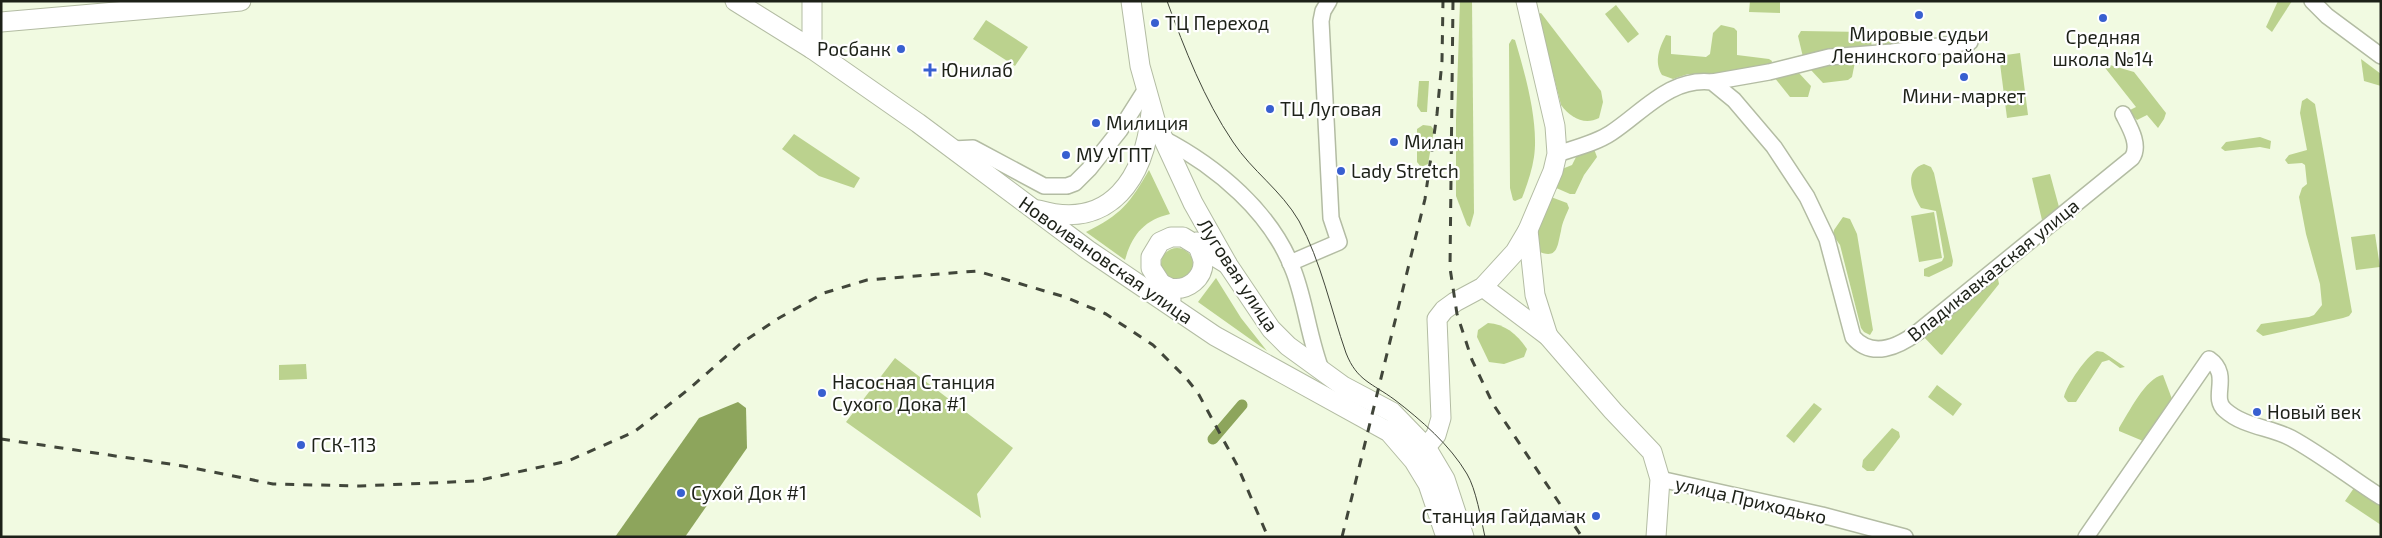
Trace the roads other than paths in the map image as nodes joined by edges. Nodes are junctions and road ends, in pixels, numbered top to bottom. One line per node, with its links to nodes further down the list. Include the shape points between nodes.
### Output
1 (241, 1): 8 (main road)
2 (736, 1): 10 (main road, Новоивановская улица)
3 (812, 1): 10 (main road)
4 (1131, 1): 13 (main road, Луговая улица, via 1140,66)
5 (1329, 1): 22 (street, via 1320,21 1331,218 1339,242)
6 (1526, 1): 17 (main road, via 1552,110)
7 (2312, 1): 11 (street)
8 (1, 22)
9 (1970, 42): 12 (street, via 1829,57)
10 (812, 49): 16 (main road, Новоивановская улица)
11 (2381, 56)
12 (1712, 82): 14 (street, Владикавказская улица, via 1734,100 1790,170 1827,239 1853,336 1863,346 1882,351 1918,332 2132,158 2135,150 2133,135); 17 (street, via 1691,82 1662,94 1610,134)
13 (1149, 98): 15 (main road, Луговая улица); 16 (street, via 1089,169 1075,183 1067,186 1044,186 973,148); 19 (main road, via 1149,132 1143,155 1130,181 1108,205 1070,216)
14 (2123, 114)
15 (1162, 138): 18 (main road, Луговая улица); 22 (street, via 1187,151 1231,183 1278,241)
16 (953, 149): 19 (main road, Новоивановская улица)
17 (1557, 154): 20 (main road)
18 (1193, 203): 21 (main road); 23 (main road, Луговая улица)
19 (1030, 208): 24 (main road, Новоивановская улица)
20 (1528, 230): 26 (main road, via 1515,252); 28 (main road, улица Приходько, via 1535,295)
21 (1198, 247): 23 (main road); 25 (main road, via 1203,266 1193,284 1173,289); 25 (main road, via 1183,237 1171,237 1160,242 1150,262)
22 (1290, 263): 29 (street)
23 (1228, 265): 29 (main road, Луговая улица, via 1271,329)
24 (1128, 276): 25 (main road); 27 (main road, Новоивановская улица)
25 (1160, 283): 27 (main road)
26 (1483, 287): 28 (main road, улица Приходько); 30 (main road, via 1455,302 1437,319 1441,418 1436,436)
27 (1178, 311): 33 (main road, Новоивановская улица, via 1227,344 1389,432 1414,461 1428,484)
28 (1548, 336): 31 (main road, улица Приходько, via 1652,452)
29 (1322, 373): 30 (main road, Луговая улица, via 1392,412)
30 (1426, 448): 34 (main road, Луговая улица, via 1445,479)
31 (1660, 479): 35 (main road); 36 (street, улица Приходько)
32 (2381, 497): 37 (street, via 2291,438 2244,422 2225,410 2219,396 2220,372 2209,359)
33 (1446, 537)
34 (1464, 537)
35 (1656, 537)
36 (1905, 537)
37 (2086, 537)

